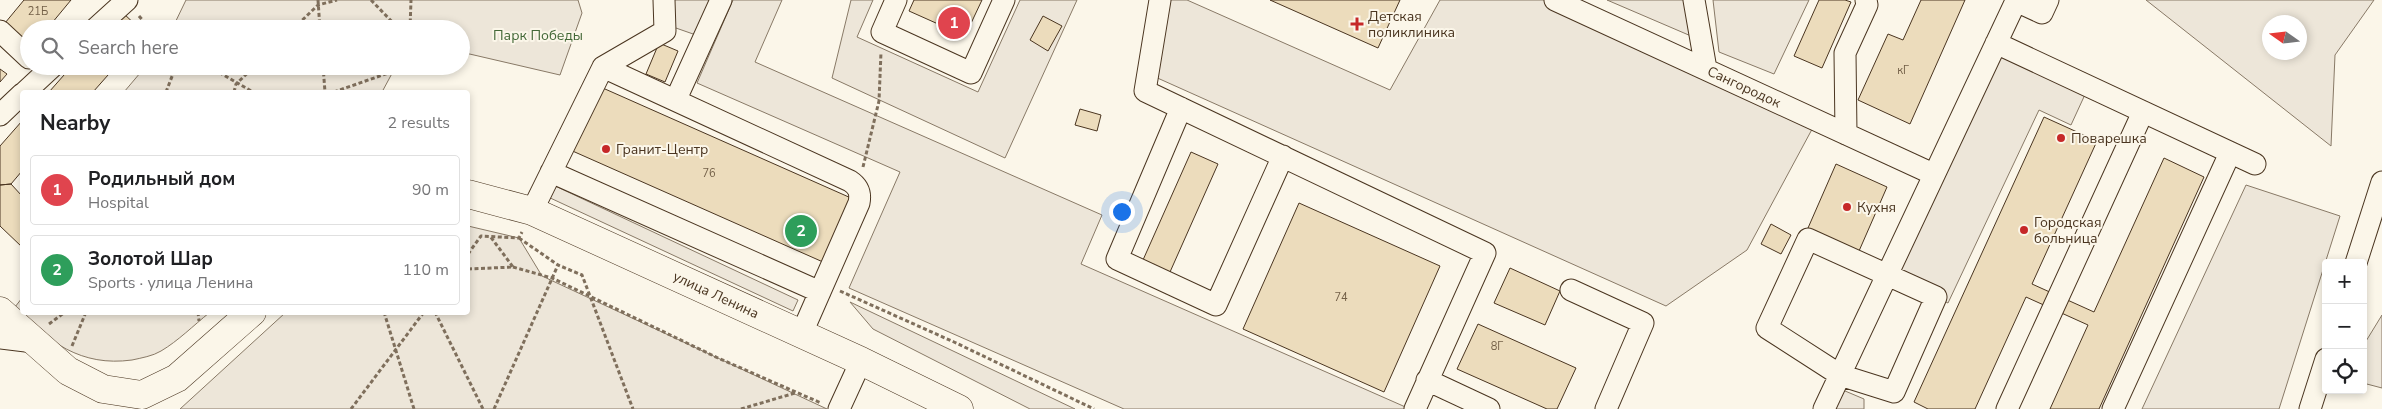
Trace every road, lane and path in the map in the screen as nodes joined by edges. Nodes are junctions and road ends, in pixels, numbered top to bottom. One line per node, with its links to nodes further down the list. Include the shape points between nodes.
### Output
1 (126, 0): 16 (street)
2 (318, 0): 15 (path)
3 (337, 0): 15 (path)
4 (371, 0): 19 (path)
5 (411, 0): 20 (path)
6 (664, 0): 25 (street, via 665,31)
7 (721, 0): 41 (street)
8 (896, 0): 22 (street)
9 (1004, 0): 22 (street, via 971,73)
10 (1160, 0): 42 (street, via 1145,92)
11 (1555, 0): 26 (street, Сангородок)
12 (1694, 0): 26 (street)
13 (1866, 0): 45 (street, via 1867,5 1845,53)
14 (2048, 0): 23 (street, via 2042,13 2016,1)
15 (318, 5): 17 (path); 18 (path)
16 (105, 20)
17 (302, 20)
18 (319, 20)
19 (390, 20)
20 (410, 20)
21 (0, 31): 24 (street)
22 (882, 32): 52 (path, via 879,101)
23 (1996, 42): 43 (street); 50 (street)
24 (20, 50)
25 (603, 67): 41 (street); 49 (street)
26 (1706, 69): 45 (street, Сангородок)
27 (40, 75): 34 (street)
28 (173, 75): 35 (path)
29 (222, 75): 33 (path)
30 (245, 75): 33 (path)
31 (324, 75): 38 (path)
32 (383, 75): 39 (path)
33 (236, 84): 36 (path); 37 (path)
34 (27, 90)
35 (167, 90)
36 (235, 90)
37 (249, 90)
38 (325, 90)
39 (340, 90)
40 (20, 97): 44 (street)
41 (676, 100): 52 (street, via 850,181)
42 (1181, 108): 47 (street); 47 (street, via 1117,259 1216,305)
43 (2143, 112): 46 (street); 100 (street)
44 (0, 115)
45 (1846, 134): 50 (street, Сангородок)
46 (2230, 153): 48 (street); 101 (street)
47 (1283, 156): 84 (street, via 1485,253)
48 (2255, 164)
49 (551, 172): 54 (street); 64 (street)
50 (1934, 174): 62 (street)
51 (2382, 182): 58 (street)
52 (858, 188): 64 (street, via 859,203)
53 (470, 195): 54 (main road, улица Ленина)
54 (532, 211): 56 (path); 77 (main road, улица Ленина)
55 (490, 236): 56 (path); 57 (path, via 481,236); 60 (path)
56 (519, 238): 59 (path)
57 (470, 251)
58 (2357, 259)
59 (558, 265): 63 (path); 66 (path, via 582,275)
60 (513, 267): 61 (path); 63 (path)
61 (470, 269)
62 (1886, 275): 83 (street); 83 (street, via 1936,297 1894,392); 83 (street, via 1808,239 1767,328)
63 (552, 278): 66 (path); 91 (path)
64 (822, 288): 77 (street); 95 (path, via 954,342)
65 (1571, 290): 98 (street, via 1643,323)
66 (590, 298): 85 (path); 92 (path)
67 (0, 311): 76 (main road)
68 (62, 315): 76 (path)
69 (85, 315): 80 (path)
70 (198, 315): 75 (path)
71 (249, 315): 86 (main road, via 177,378)
72 (385, 315): 79 (path)
73 (422, 315): 79 (path)
74 (436, 315): 90 (path)
75 (199, 321)
76 (40, 335): 78 (street); 86 (main road, via 68,371 103,389)
77 (801, 335): 81 (main road, улица Ленина)
78 (0, 338)
79 (395, 350): 88 (path); 89 (path)
80 (70, 352)
81 (861, 361): 87 (street); 94 (main road, улица Ленина)
82 (2322, 372): 102 (street)
83 (1840, 374): 99 (street)
84 (1427, 380): 96 (street); 97 (street)
85 (797, 392): 87 (path); 93 (path)
86 (143, 402)
87 (833, 407)
88 (351, 409)
89 (414, 409)
90 (483, 409)
91 (494, 409)
92 (633, 409)
93 (741, 409)
94 (960, 409)
95 (1094, 409)
96 (1415, 409)
97 (1489, 409)
98 (1606, 409)
99 (1824, 409)
100 (2007, 409)
101 (2113, 409)
102 (2310, 409)

